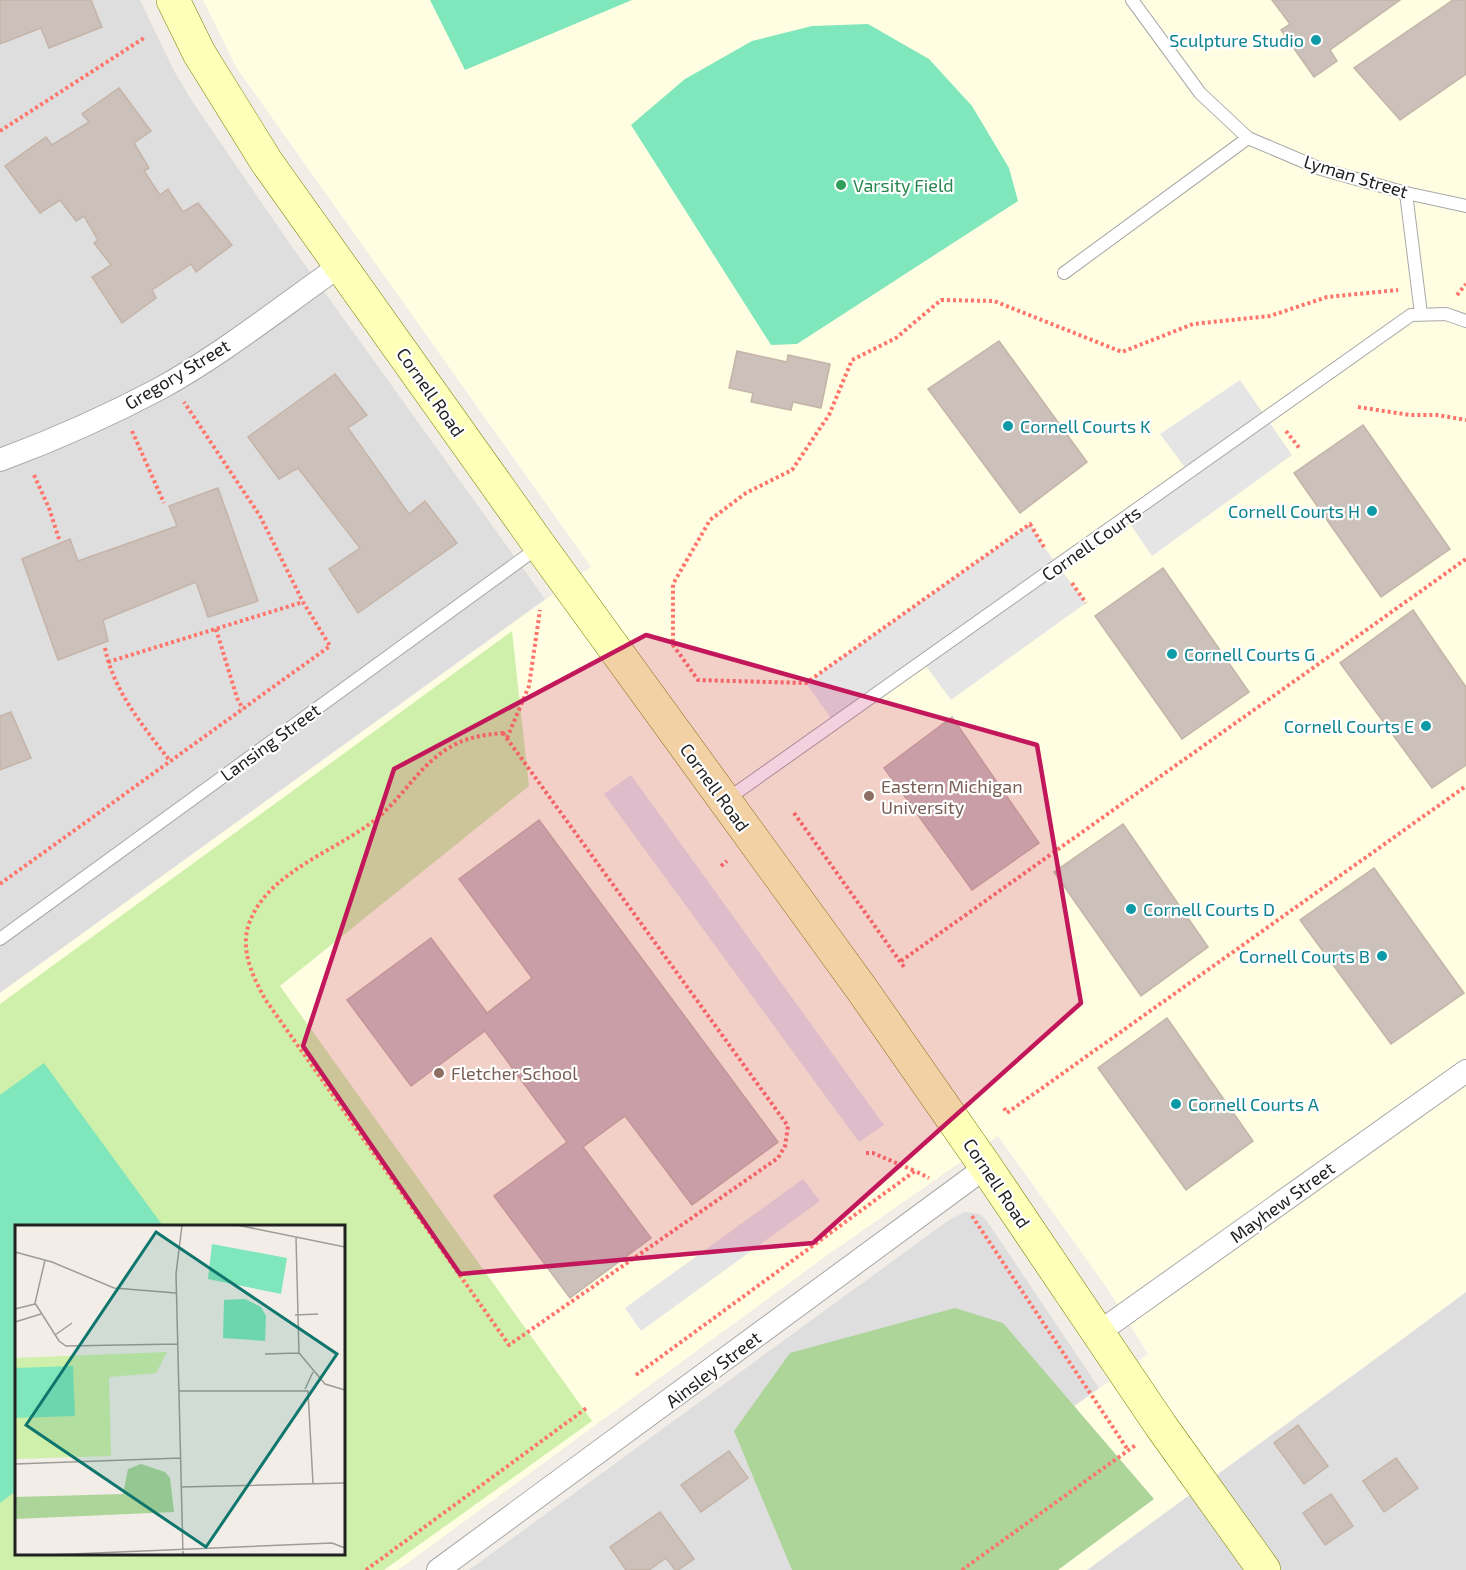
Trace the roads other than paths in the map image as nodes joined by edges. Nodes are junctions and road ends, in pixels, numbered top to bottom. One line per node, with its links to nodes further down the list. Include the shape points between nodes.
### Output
1 (173, 0): 6 (street, Cornell Road, via 198,52 260,151)
2 (1132, 0): 3 (lane, via 1200,93)
3 (1248, 138): 4 (lane, Lyman Street, via 1321,169); 7 (lane)
4 (1406, 192): 5 (lane, Lyman Street); 8 (lane)
5 (1466, 206)
6 (341, 265): 10 (street, Gregory Street, via 159,388); 11 (street, Cornell Road)
7 (1064, 273)
8 (1421, 314): 9 (lane, Cornell Courts, via 1446,314); 12 (lane, Cornell Courts, via 1411,315)
9 (1466, 321)
10 (0, 460)
11 (540, 546): 12 (street, Cornell Road); 13 (lane, Lansing Street)
12 (725, 801): 15 (street, Cornell Road)
13 (0, 939)
14 (1466, 1071): 16 (street, Mayhew Street)
15 (986, 1167): 16 (street, Cornell Road); 17 (street, Ainsley Street)
16 (1098, 1333): 18 (street, Cornell Road)
17 (438, 1570)
18 (1264, 1570)

